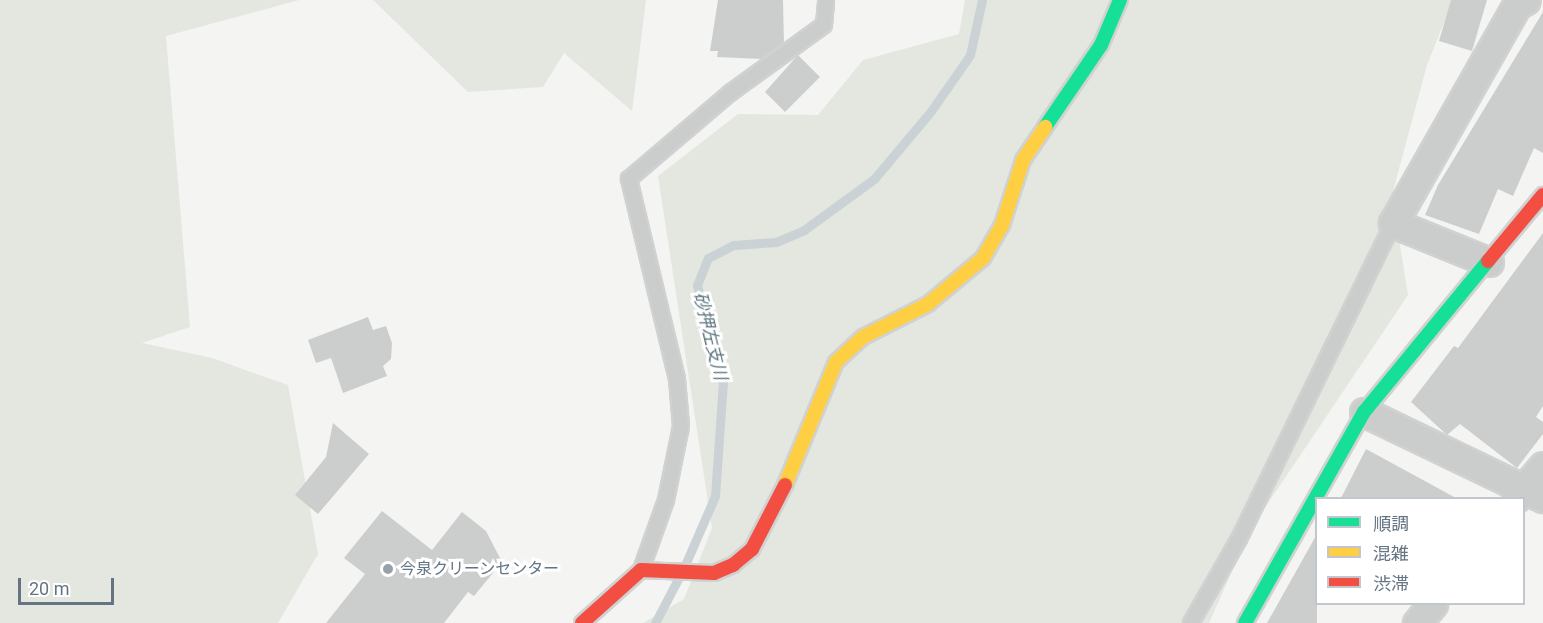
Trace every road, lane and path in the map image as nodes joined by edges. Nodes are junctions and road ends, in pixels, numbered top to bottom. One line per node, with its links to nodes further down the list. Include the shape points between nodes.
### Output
1 (826, 0): 14 (lane, via 824,25 730,93 629,179 677,379 681,426 666,500)
2 (1120, 0): 14 (street, via 1101,45 1023,160 1002,225 983,258 928,304 863,337 836,362 772,515 752,549 733,565 714,573)
3 (1526, 0): 7 (street, via 1517,5)
4 (1533, 0): 5 (street)
5 (1543, 5)
6 (1543, 195): 8 (street)
7 (1393, 223): 8 (street); 17 (lane, via 1239,539)
8 (1489, 262): 9 (street)
9 (1364, 412): 11 (street); 12 (street)
10 (1543, 466): 11 (street)
11 (1528, 495)
12 (1316, 497)
13 (1315, 499): 18 (street)
14 (641, 570): 16 (street)
15 (1431, 605): 19 (street)
16 (582, 623)
17 (1191, 623)
18 (1245, 623)
19 (1417, 623)

